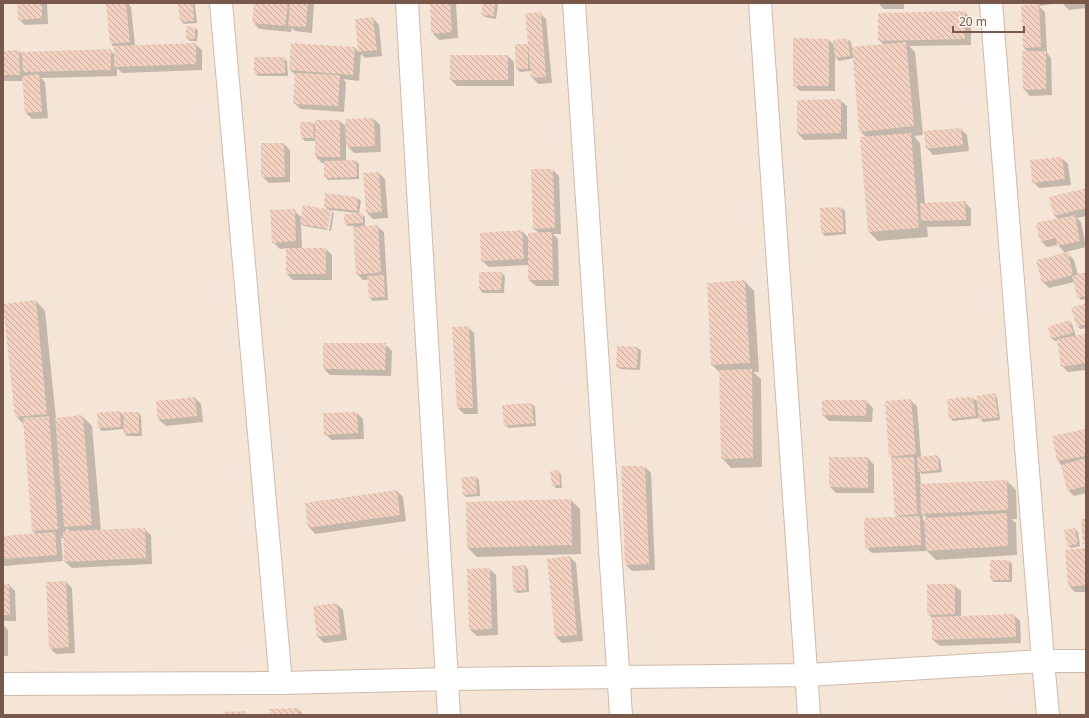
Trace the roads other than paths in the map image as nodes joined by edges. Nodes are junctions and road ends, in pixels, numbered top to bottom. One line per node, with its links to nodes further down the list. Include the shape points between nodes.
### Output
1 (221, 3): 11 (street)
2 (408, 3): 10 (street)
3 (574, 3): 9 (street)
4 (760, 3): 8 (street)
5 (991, 3): 7 (street)
6 (1086, 660): 7 (street)
7 (1043, 661): 8 (street); 16 (street)
8 (806, 675): 9 (street); 15 (street)
9 (619, 677): 10 (street); 14 (street)
10 (448, 679): 11 (street); 13 (street)
11 (282, 682): 12 (street)
12 (3, 684)
13 (449, 715)
14 (621, 715)
15 (809, 715)
16 (1048, 715)

